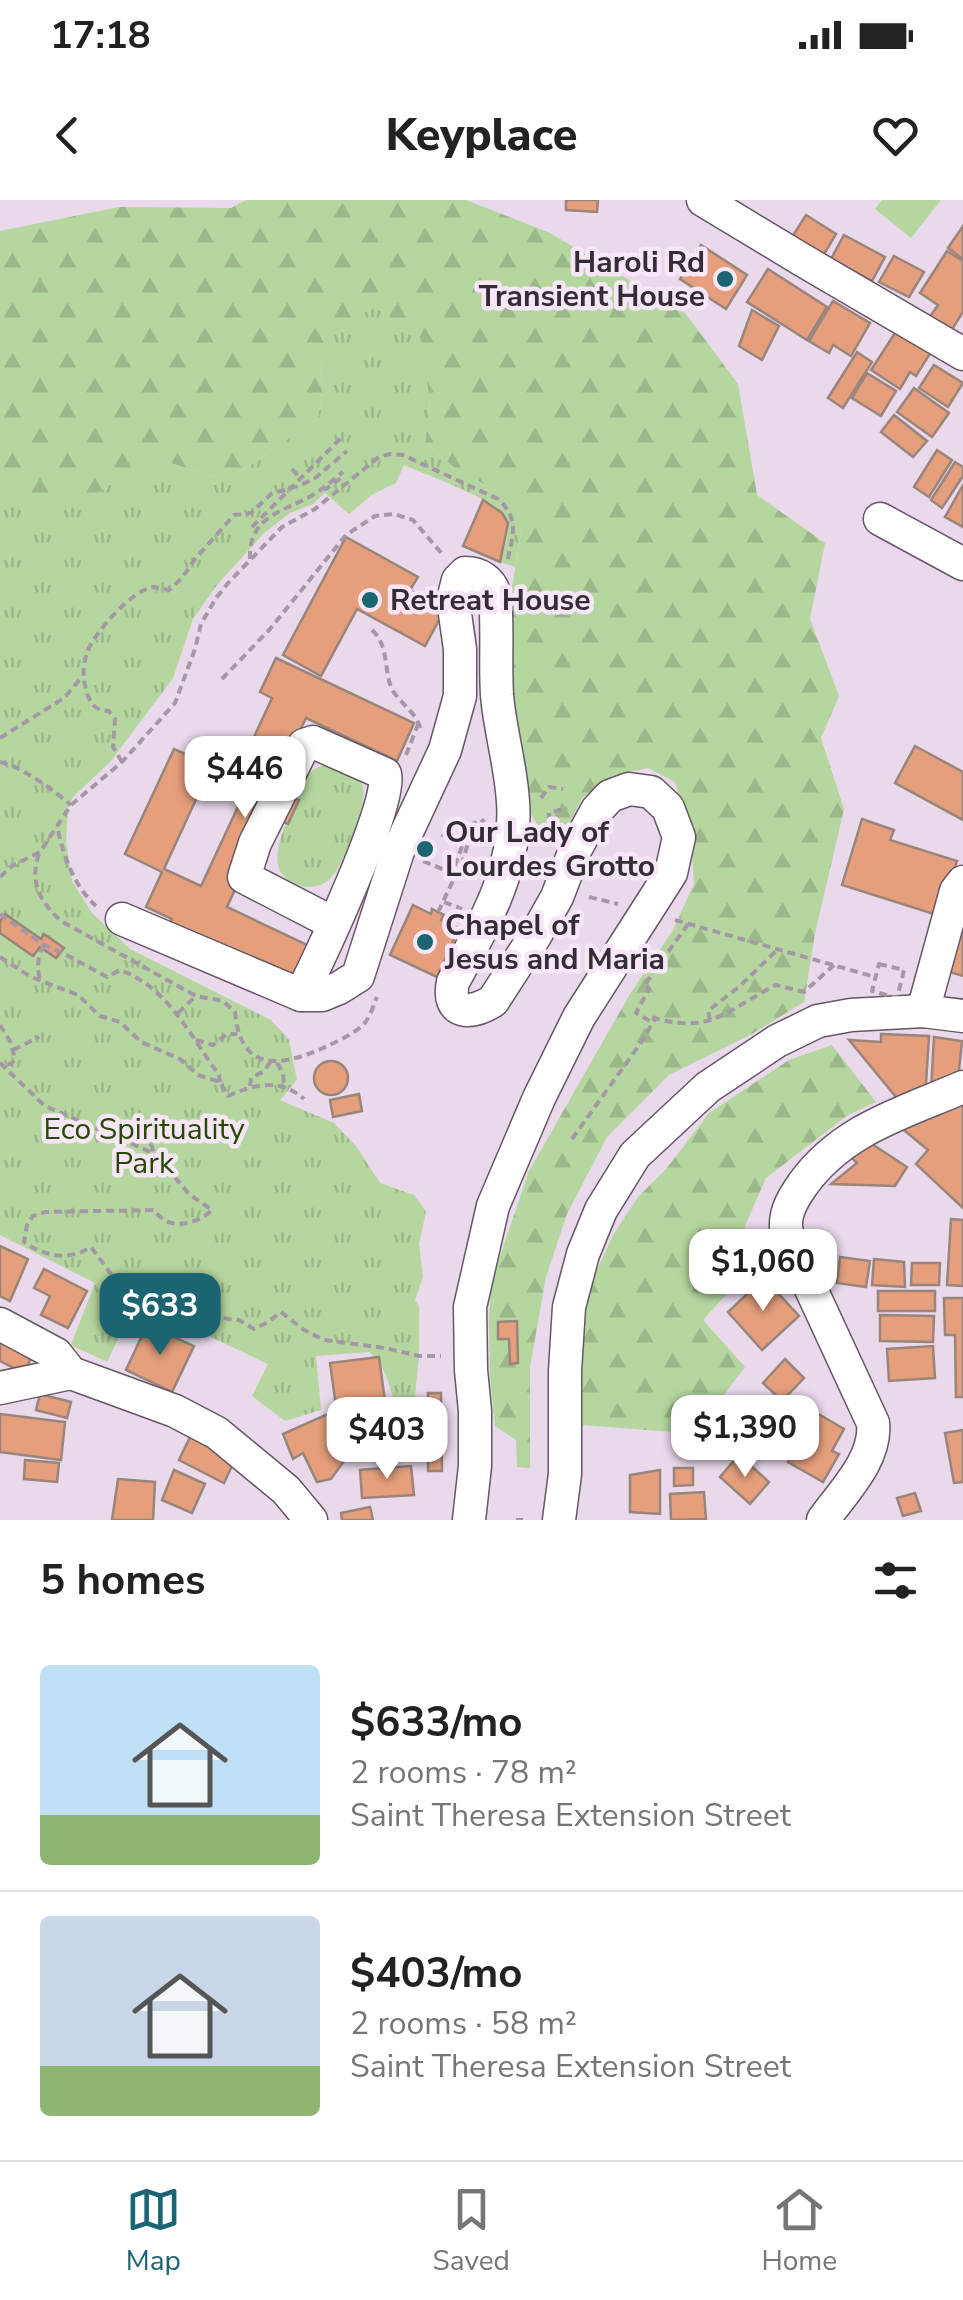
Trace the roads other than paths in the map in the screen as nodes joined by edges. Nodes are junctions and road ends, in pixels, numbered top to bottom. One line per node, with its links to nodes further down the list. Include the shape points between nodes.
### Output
1 (704, 200): 2 (street)
2 (963, 354)
3 (880, 519): 4 (street)
4 (963, 564)
5 (963, 882): 9 (street)
6 (122, 919): 8 (street)
7 (334, 923): 7 (street, via 388,780 313,742 304,744 244,877); 8 (street)
8 (301, 995): 16 (street, via 322,996 358,976 398,851 446,750 460,696 453,600 458,580 475,574 495,595 513,831 506,872 453,982 453,1002 468,1010 493,1001 610,796 629,789 651,792 668,808 679,837 671,873 579,1016 492,1206 470,1307 475,1466)
9 (923, 1011): 10 (street); 17 (street, via 818,1021 777,1040 708,1087 635,1155 601,1210 569,1307)
10 (963, 1016)
11 (963, 1087): 18 (street, via 859,1132 830,1152 790,1204 792,1250 865,1402 875,1437)
12 (0, 1324): 13 (street, via 56,1354)
13 (71, 1373): 14 (street); 15 (street, via 175,1411 217,1434 286,1490)
14 (0, 1388)
15 (310, 1520)
16 (469, 1520)
17 (559, 1520)
18 (823, 1520)

